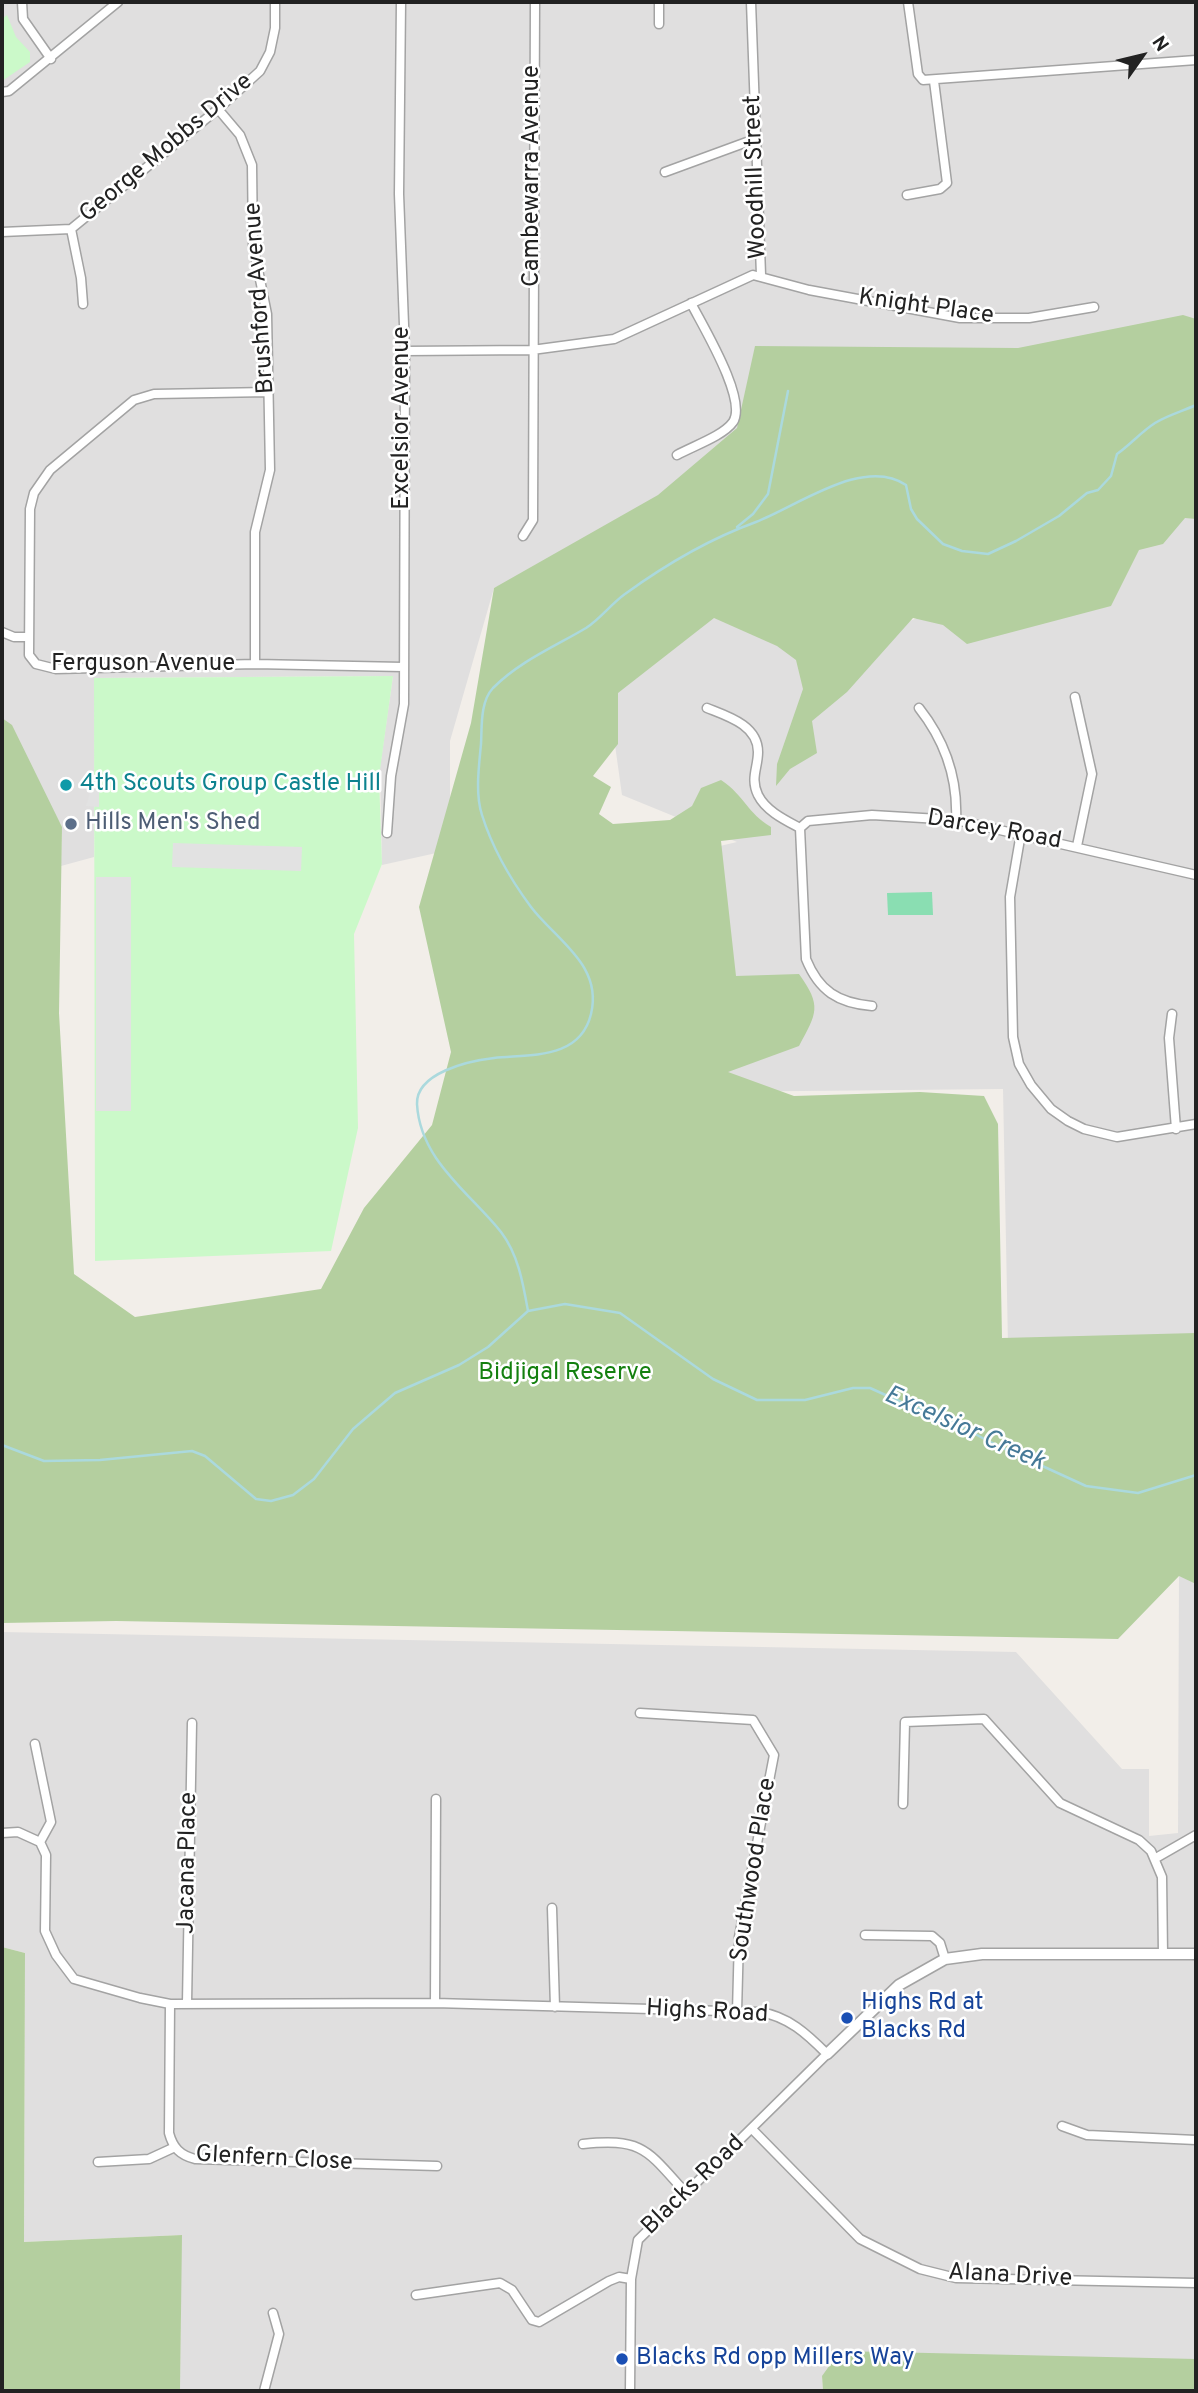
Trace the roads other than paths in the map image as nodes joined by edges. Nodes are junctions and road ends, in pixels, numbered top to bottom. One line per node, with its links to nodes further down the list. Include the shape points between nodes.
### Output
1 (22, 2): 10 (street, via 23,19)
2 (118, 2): 10 (street)
3 (275, 2): 14 (street, George Mobbs Drive, via 270,52 260,71)
4 (401, 2): 25 (street, Excelsior Avenue, via 399,194)
5 (535, 2): 24 (street, Cambewarra Avenue)
6 (659, 2): 9 (street)
7 (751, 2): 15 (street, Woodhill Street)
8 (908, 2): 12 (street, via 918,74)
9 (659, 24)
10 (51, 58): 13 (street)
11 (1196, 60): 12 (street)
12 (934, 81): 17 (street, via 947,183 940,189)
13 (2, 92)
14 (218, 109): 18 (street, George Mobbs Drive); 26 (street, Brushford Avenue, via 240,135 252,166 253,245 267,314)
15 (755, 139): 16 (street); 20 (street, Woodhill Street)
16 (665, 172)
17 (907, 195)
18 (71, 229): 19 (street, George Mobbs Drive); 22 (street)
19 (2, 232)
20 (761, 275): 21 (street, Woodhill Street, via 744,277); 23 (street, Knight Place, via 809,290 960,318 1029,318)
21 (691, 303): 24 (street, Woodhill Street, via 614,340); 27 (street, via 730,384 736,411 733,422 723,430)
22 (83, 304)
23 (1094, 307)
24 (532, 350): 25 (street, Woodhill Street); 28 (street, Cambewarra Avenue, via 533,520)
25 (405, 351): 32 (street, Excelsior Avenue)
26 (269, 392): 30 (street, Ferguson Avenue, via 144,396 123,406 50,470 30,509); 31 (street, Brushford Avenue, via 270,470 254,532)
27 (677, 455)
28 (523, 536)
29 (2, 632): 30 (street)
30 (29, 637): 31 (street, Ferguson Avenue, via 29,655 45,669)
31 (255, 663): 32 (street, Ferguson Avenue)
32 (403, 667): 38 (street, Excelsior Avenue, via 404,704)
33 (1075, 697): 40 (street, via 1092,774)
34 (707, 708): 37 (street, via 747,728 758,753 753,782 758,797)
35 (919, 708): 36 (street, via 941,738 947,755 957,792)
36 (956, 820): 37 (street, Darcey Road, via 872,815 817,818); 39 (street, Darcey Road)
37 (800, 828): 42 (street, via 806,959 831,996)
38 (387, 833)
39 (1021, 833): 40 (street, Darcey Road); 45 (street, via 1010,897 1013,1037 1019,1064 1051,1109 1084,1129 1127,1137)
40 (1077, 846): 41 (street, Darcey Road)
41 (1196, 875)
42 (872, 1006)
43 (1172, 1014): 45 (street, via 1169,1038)
44 (1196, 1124): 45 (street)
45 (1176, 1129)
46 (640, 1713): 64 (street, Southwood Place, via 753,1720 774,1755 739,1937)
47 (192, 1723): 60 (street, Jacana Place)
48 (35, 1744): 53 (street, via 51,1822)
49 (436, 1799): 61 (street)
50 (903, 1804): 54 (street, via 905,1722 984,1719 1060,1803 1139,1840)
51 (2, 1833): 53 (street, via 18,1832)
52 (1196, 1835): 54 (street)
53 (40, 1842): 62 (street, Highs Road, via 46,1855 44,1931 74,1979)
54 (1156, 1858): 57 (street, via 1163,1887)
55 (552, 1908): 63 (street)
56 (865, 1935): 59 (street, via 932,1936 940,1943)
57 (1163, 1954): 58 (street); 59 (street, via 982,1954)
58 (1196, 1954)
59 (945, 1959): 65 (street, via 899,1985)
60 (187, 2003): 61 (street, Highs Road); 62 (street, Highs Road)
61 (435, 2003): 63 (street, Highs Road)
62 (170, 2004): 70 (street, Glenfern Close, via 169,2133)
63 (555, 2007): 64 (street, Highs Road)
64 (737, 2012): 65 (street, Highs Road, via 784,2018)
65 (827, 2054): 67 (street, Blacks Road)
66 (1062, 2126): 68 (street, via 1087,2135)
67 (752, 2129): 73 (street, Blacks Road); 75 (street, Alana Drive, via 860,2239 920,2269 956,2278)
68 (1196, 2140)
69 (583, 2144): 73 (street, via 636,2145)
70 (175, 2147): 71 (street, via 149,2159); 72 (street, Glenfern Close, via 195,2159)
71 (98, 2162)
72 (437, 2165)
73 (685, 2192): 74 (street, Blacks Road, via 638,2240)
74 (631, 2279): 76 (street, via 609,2281 538,2322 500,2283); 79 (street, Blacks Road)
75 (1196, 2283)
76 (416, 2295)
77 (273, 2313): 78 (street, via 279,2334)
78 (264, 2391)
79 (630, 2391)

